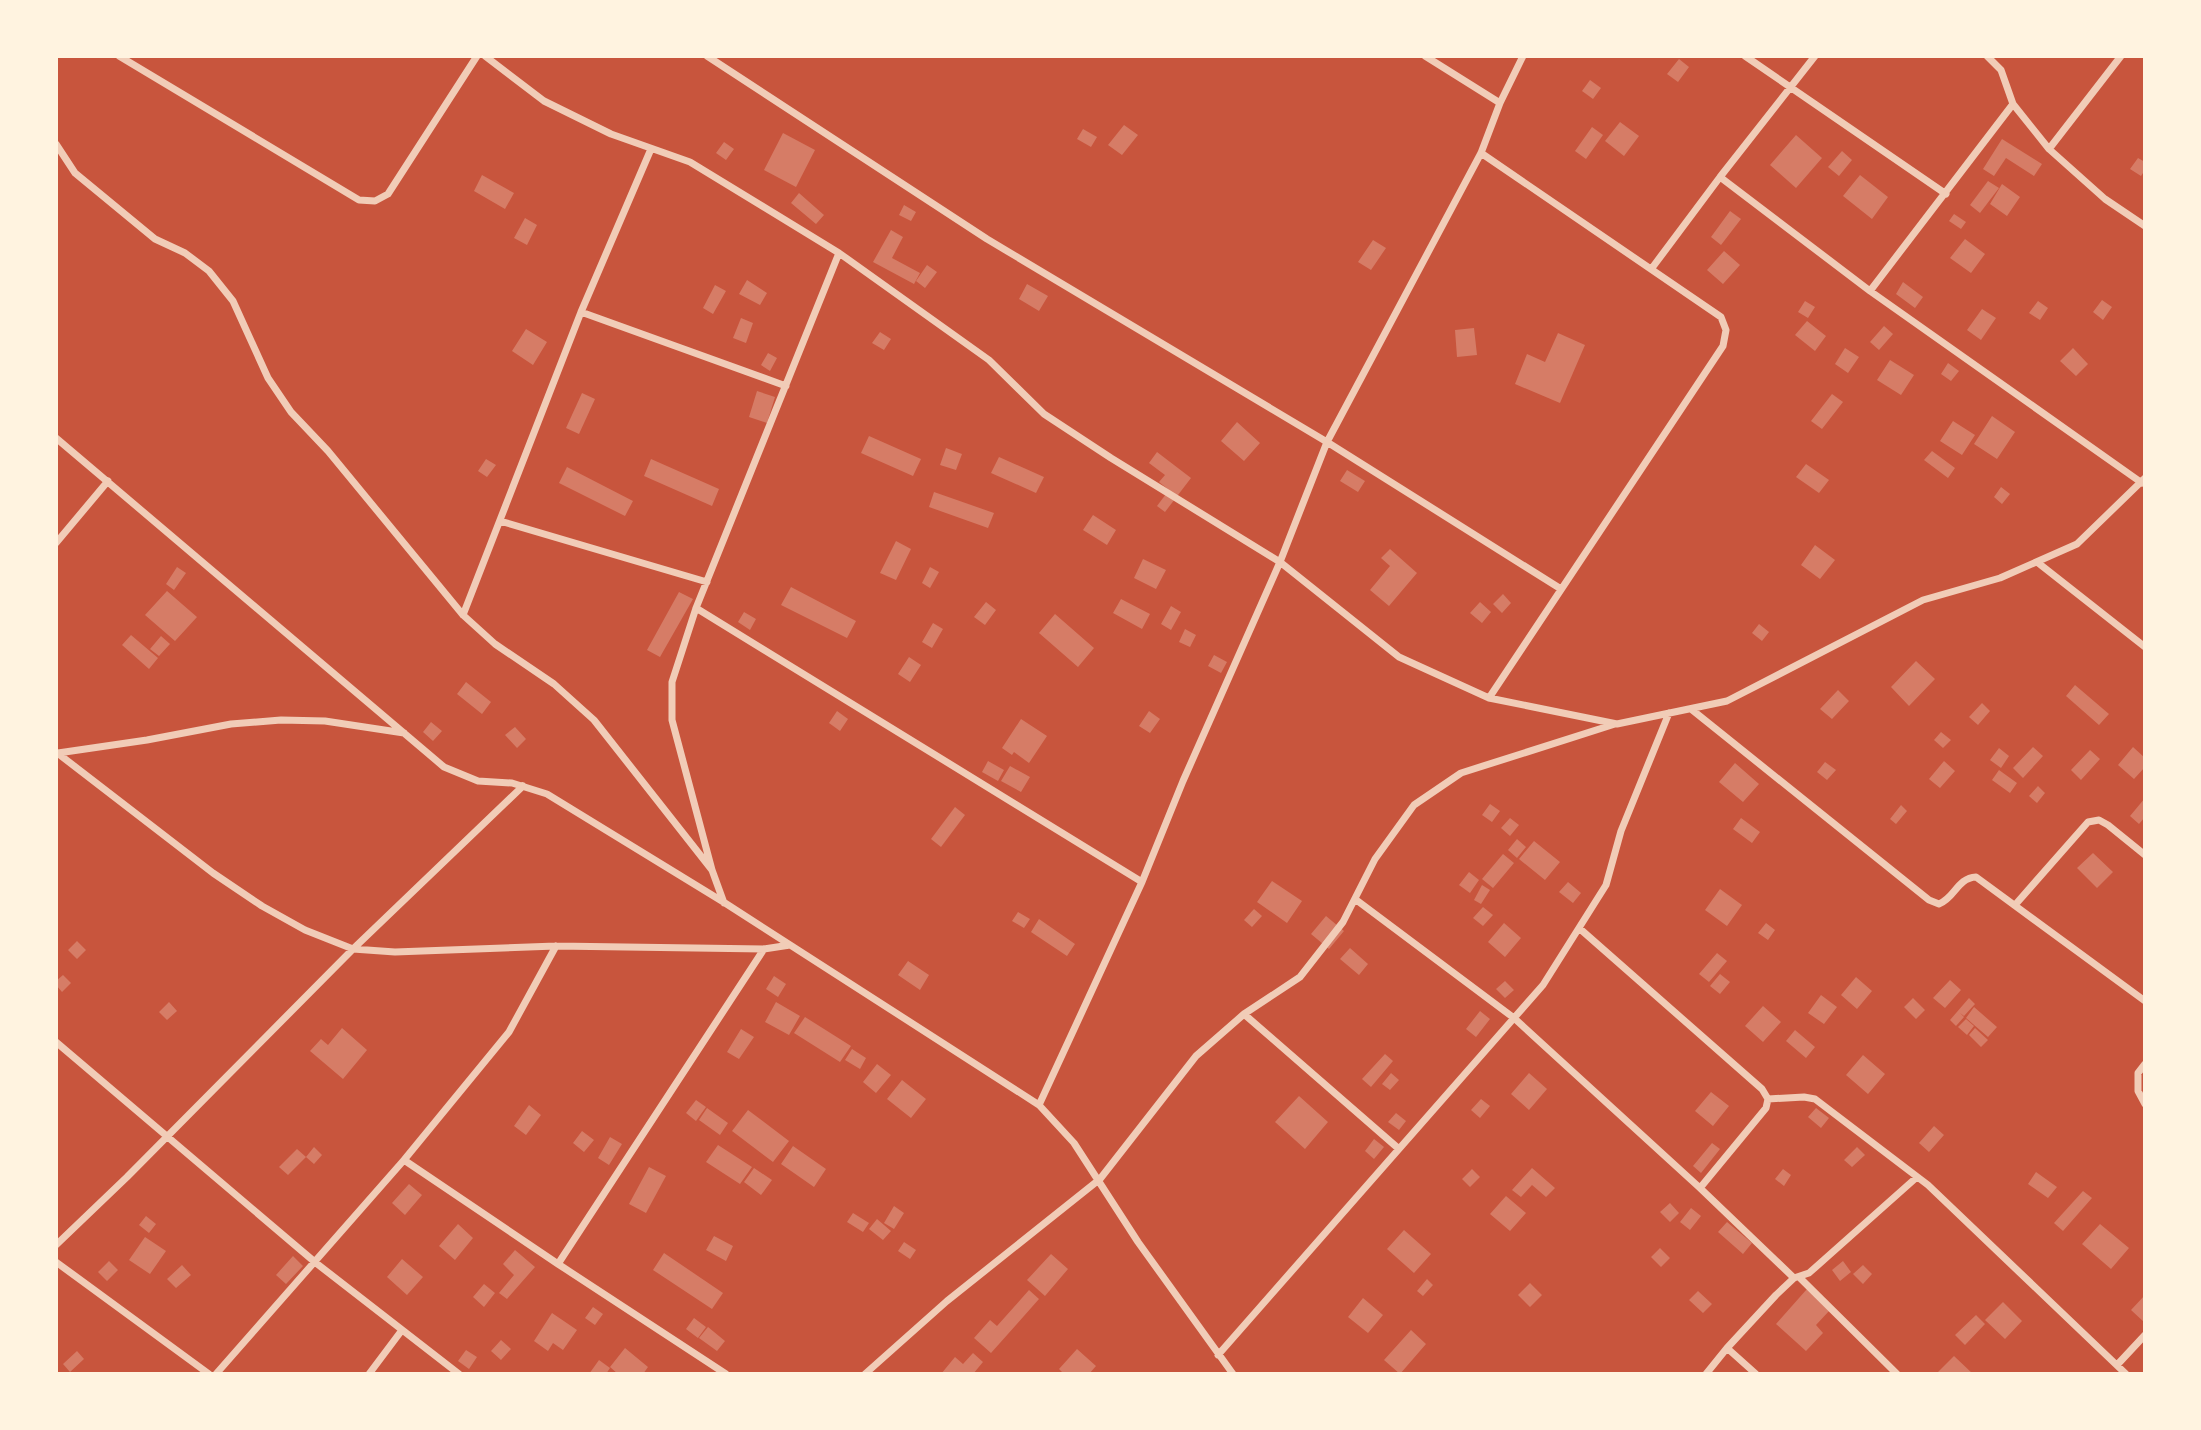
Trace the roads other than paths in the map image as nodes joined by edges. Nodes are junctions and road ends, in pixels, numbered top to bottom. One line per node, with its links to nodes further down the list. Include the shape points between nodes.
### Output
1 (119, 56): 2 (street, via 359,200 375,201 388,194)
2 (477, 56)
3 (485, 56): 15 (street, via 544,101)
4 (707, 56): 27 (street, via 987,239)
5 (1424, 56): 12 (street)
6 (1523, 56): 12 (street)
7 (1745, 56): 11 (street)
8 (1815, 56): 11 (street)
9 (1987, 56): 13 (street, via 2001,70)
10 (2121, 56): 16 (street)
11 (1791, 87): 18 (street); 19 (street)
12 (1500, 103): 17 (street)
13 (2013, 104): 16 (street); 19 (street)
14 (56, 145): 37 (street, via 75,173 145,231 209,271 233,301 268,378 291,412)
15 (651, 149): 21 (street, via 690,162); 24 (street)
16 (2049, 149): 20 (street, via 2105,199)
17 (1480, 153): 22 (street); 27 (street)
18 (1720, 177): 22 (street); 23 (street)
19 (1946, 194): 23 (street)
20 (2145, 226)
21 (839, 253): 25 (street); 32 (street, via 989,360 1044,414)
22 (1652, 268): 35 (street, via 1721,317 1726,330 1723,346)
23 (1870, 291): 29 (street)
24 (581, 312): 25 (street); 30 (street)
25 (786, 386): 34 (street)
26 (56, 438): 28 (street)
27 (1327, 442): 32 (street); 35 (street)
28 (107, 481): 31 (street); 43 (street)
29 (2143, 481): 33 (street, via 2077,544)
30 (500, 521): 34 (street); 37 (street)
31 (56, 543)
32 (1280, 562): 39 (street, via 1399,657); 48 (street)
33 (2037, 562): 38 (street); 40 (street, via 1923,600 1727,701)
34 (707, 582): 36 (street)
35 (1561, 589): 39 (street)
36 (696, 608): 47 (street, via 671,682 672,720); 48 (street)
37 (464, 615): 47 (street, via 594,720)
38 (2145, 647)
39 (1489, 698): 42 (street)
40 (1691, 709): 41 (street); 51 (street, via 1929,900 1946,902 1962,881 1976,877)
41 (1669, 713): 42 (street); 52 (street, via 1621,831 1606,886)
42 (1617, 724): 49 (street, via 1461,773 1414,805 1375,859)
43 (404, 733): 44 (street, via 325,721 281,720); 45 (street, via 444,767 478,781)
44 (57, 753): 55 (street, via 262,906 305,930)
45 (523, 786): 50 (street, via 547,794); 55 (street)
46 (2145, 855): 51 (street, via 2108,825 2099,820 2088,822)
47 (712, 870): 50 (street)
48 (1142, 882): 64 (street)
49 (1355, 899): 58 (street, via 1343,922 1300,976); 59 (street)
50 (725, 903): 53 (street)
51 (2015, 905): 57 (street)
52 (1579, 928): 59 (street, via 1543,985); 62 (street)
53 (790, 945): 56 (street); 64 (street)
54 (556, 946): 55 (street); 56 (street); 67 (street, via 509,1032)
55 (353, 948): 65 (street)
56 (764, 949): 74 (street)
57 (2145, 1001)
58 (1244, 1014): 66 (street); 69 (street, via 1196,1056)
59 (1514, 1018): 66 (street); 70 (street)
60 (56, 1042): 65 (street)
61 (2145, 1064): 63 (street, via 2138,1073 2138,1091)
62 (1768, 1099): 68 (street, via 1815,1099); 70 (street, via 1766,1108)
63 (2145, 1104)
64 (1039, 1105): 69 (street)
65 (168, 1136): 71 (street); 73 (street)
66 (1399, 1149): 79 (street)
67 (404, 1160): 73 (street); 74 (street)
68 (1917, 1177): 75 (street, via 1809,1273); 80 (street)
69 (1100, 1179): 79 (street); 86 (street, via 947,1301)
70 (1700, 1188): 75 (street)
71 (56, 1245)
72 (56, 1262): 81 (street)
73 (316, 1263): 76 (street); 82 (street)
74 (558, 1264): 85 (street)
75 (1797, 1278): 78 (street); 90 (street)
76 (402, 1330): 83 (street); 84 (street)
77 (2145, 1335): 80 (street)
78 (1727, 1348): 88 (street); 89 (street)
79 (1218, 1354): 87 (street)
80 (2117, 1366): 91 (street)
81 (209, 1374)
82 (216, 1374)
83 (369, 1374)
84 (459, 1374)
85 (726, 1374)
86 (865, 1374)
87 (1233, 1374)
88 (1706, 1374)
89 (1756, 1374)
90 (1897, 1374)
91 (2126, 1374)

